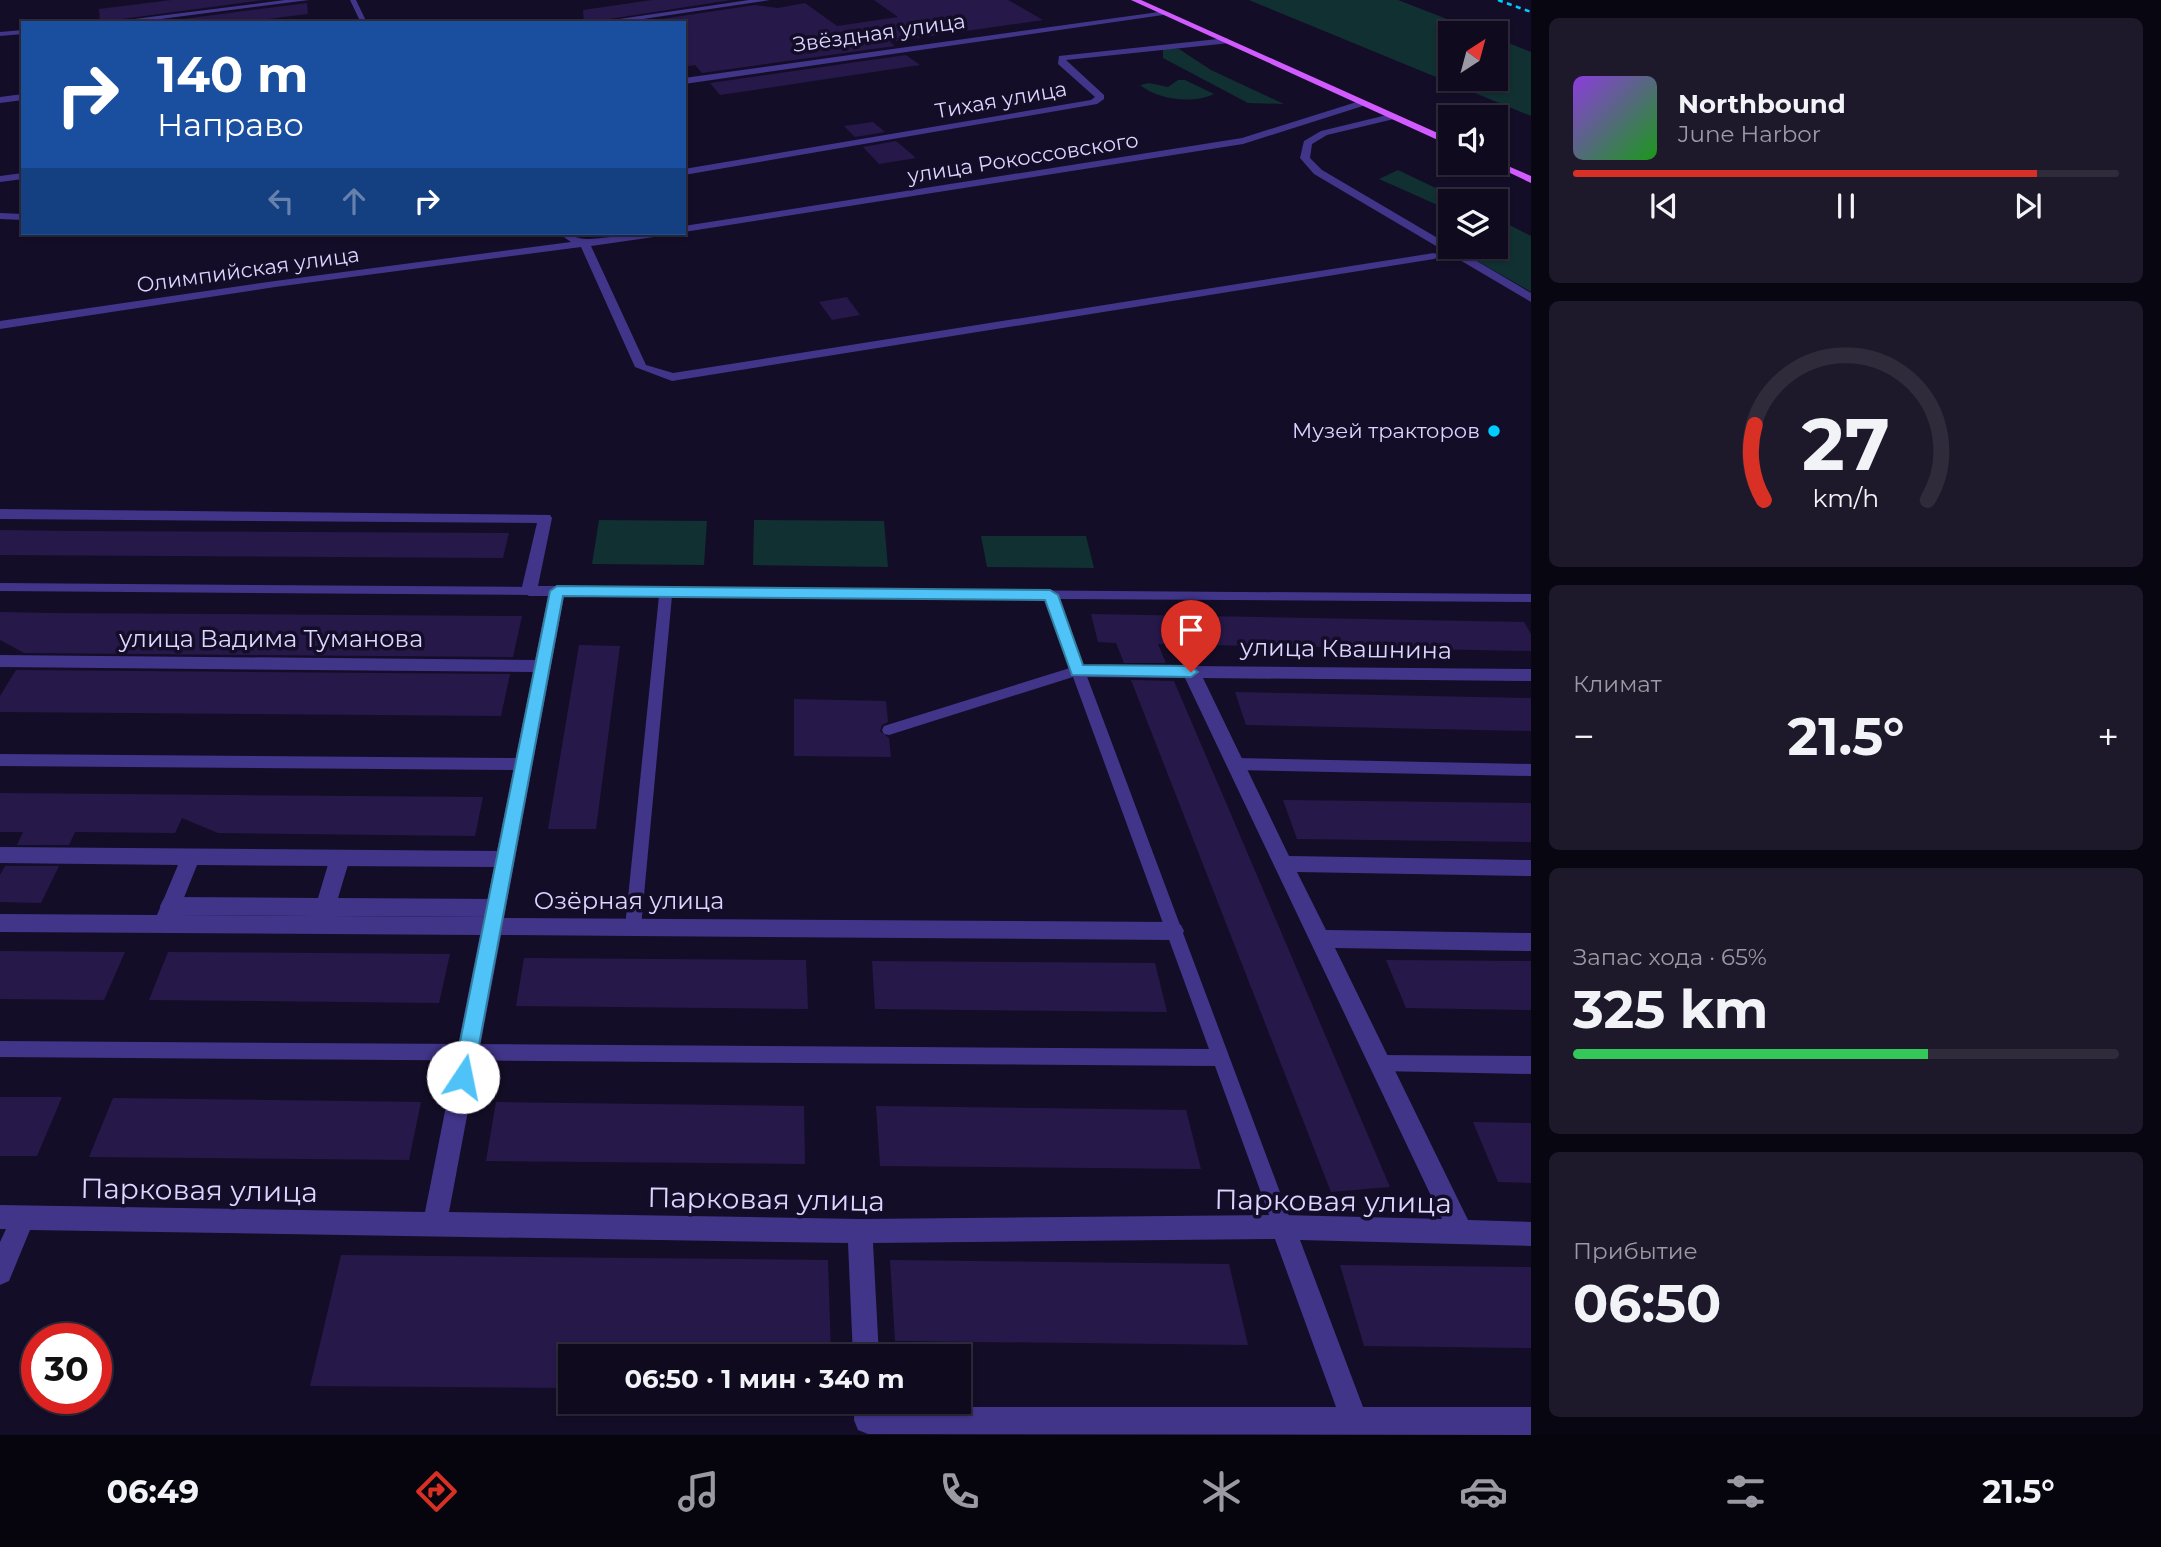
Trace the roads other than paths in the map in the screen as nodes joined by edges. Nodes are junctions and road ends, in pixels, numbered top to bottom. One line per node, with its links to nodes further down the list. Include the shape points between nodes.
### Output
1 (305, 0): 6 (street)
2 (354, 0): 7 (lane)
3 (766, 0): 8 (street)
4 (1135, 0): 5 (main road)
5 (1164, 13): 11 (main road); 12 (street, Звёздная улица)
6 (123, 21)
7 (363, 21)
8 (611, 21)
9 (21, 32): 10 (street)
10 (0, 34)
11 (1227, 41): 15 (main road); 19 (street, Тихая улица, via 1062,58 1061,62 1101,97 1094,102)
12 (686, 81)
13 (21, 97): 14 (street)
14 (0, 100)
15 (1363, 103): 16 (main road); 25 (street, улица Рокоссовского, via 1243,141)
16 (1391, 117): 17 (main road); 30 (street, via 1324,133 1307,143 1305,158 1318,172)
17 (1438, 138)
18 (1508, 169): 22 (main road)
19 (686, 172)
20 (21, 176): 21 (street)
21 (0, 179)
22 (1531, 180)
23 (0, 216): 24 (street)
24 (21, 217)
25 (686, 229)
26 (567, 235): 28 (street)
27 (647, 235): 28 (street)
28 (585, 244): 29 (street, via 641,367 672,377); 31 (street, Олимпийская улица)
29 (1434, 256)
30 (1531, 298)
31 (0, 326)
32 (0, 514): 34 (street, via 545,518)
33 (0, 587): 34 (lane)
34 (529, 591): 35 (street)
35 (557, 591): 36 (lane); 40 (street)
36 (666, 592): 37 (lane); 59 (lane)
37 (1050, 595): 38 (lane); 41 (lane)
38 (1531, 598)
39 (0, 661): 40 (street, улица Вадима Туманова)
40 (542, 666): 46 (street)
41 (1077, 671): 42 (street, улица Квашнина); 44 (lane); 60 (lane)
42 (1191, 672): 43 (street, улица Квашнина); 47 (street)
43 (1531, 675)
44 (889, 730)
45 (0, 760): 46 (lane)
46 (523, 764): 52 (street)
47 (1236, 764): 48 (lane); 53 (street)
48 (1531, 770)
49 (0, 855): 50 (street)
50 (191, 856): 51 (street); 55 (street)
51 (340, 858): 52 (street); 56 (street)
52 (505, 859): 57 (street)
53 (1283, 864): 54 (street); 61 (street)
54 (1531, 869)
55 (167, 915): 56 (street, Озёрная улица); 58 (street, Озёрная улица)
56 (323, 916): 57 (street, Озёрная улица)
57 (494, 917): 59 (street, Озёрная улица); 64 (street)
58 (0, 923)
59 (633, 927): 60 (street, Озёрная улица)
60 (1174, 931): 65 (lane)
61 (1320, 939): 62 (street); 66 (street)
62 (1531, 942)
63 (0, 1049): 64 (lane)
64 (468, 1053): 65 (lane); 69 (street)
65 (1221, 1058): 70 (lane)
66 (1379, 1063): 67 (lane); 72 (street)
67 (1531, 1066)
68 (12, 1217): 69 (street, Парковая улица); 74 (street)
69 (435, 1223): 71 (street, Парковая улица)
70 (1283, 1227): 71 (street, Парковая улица); 72 (street, Парковая улица); 77 (street)
71 (860, 1231): 75 (street)
72 (1461, 1233): 73 (street, Парковая улица)
73 (1531, 1234)
74 (0, 1272)
75 (865, 1344)
76 (869, 1414): 77 (street, via 869,1420)
77 (1354, 1419): 78 (street)
78 (1531, 1422)

